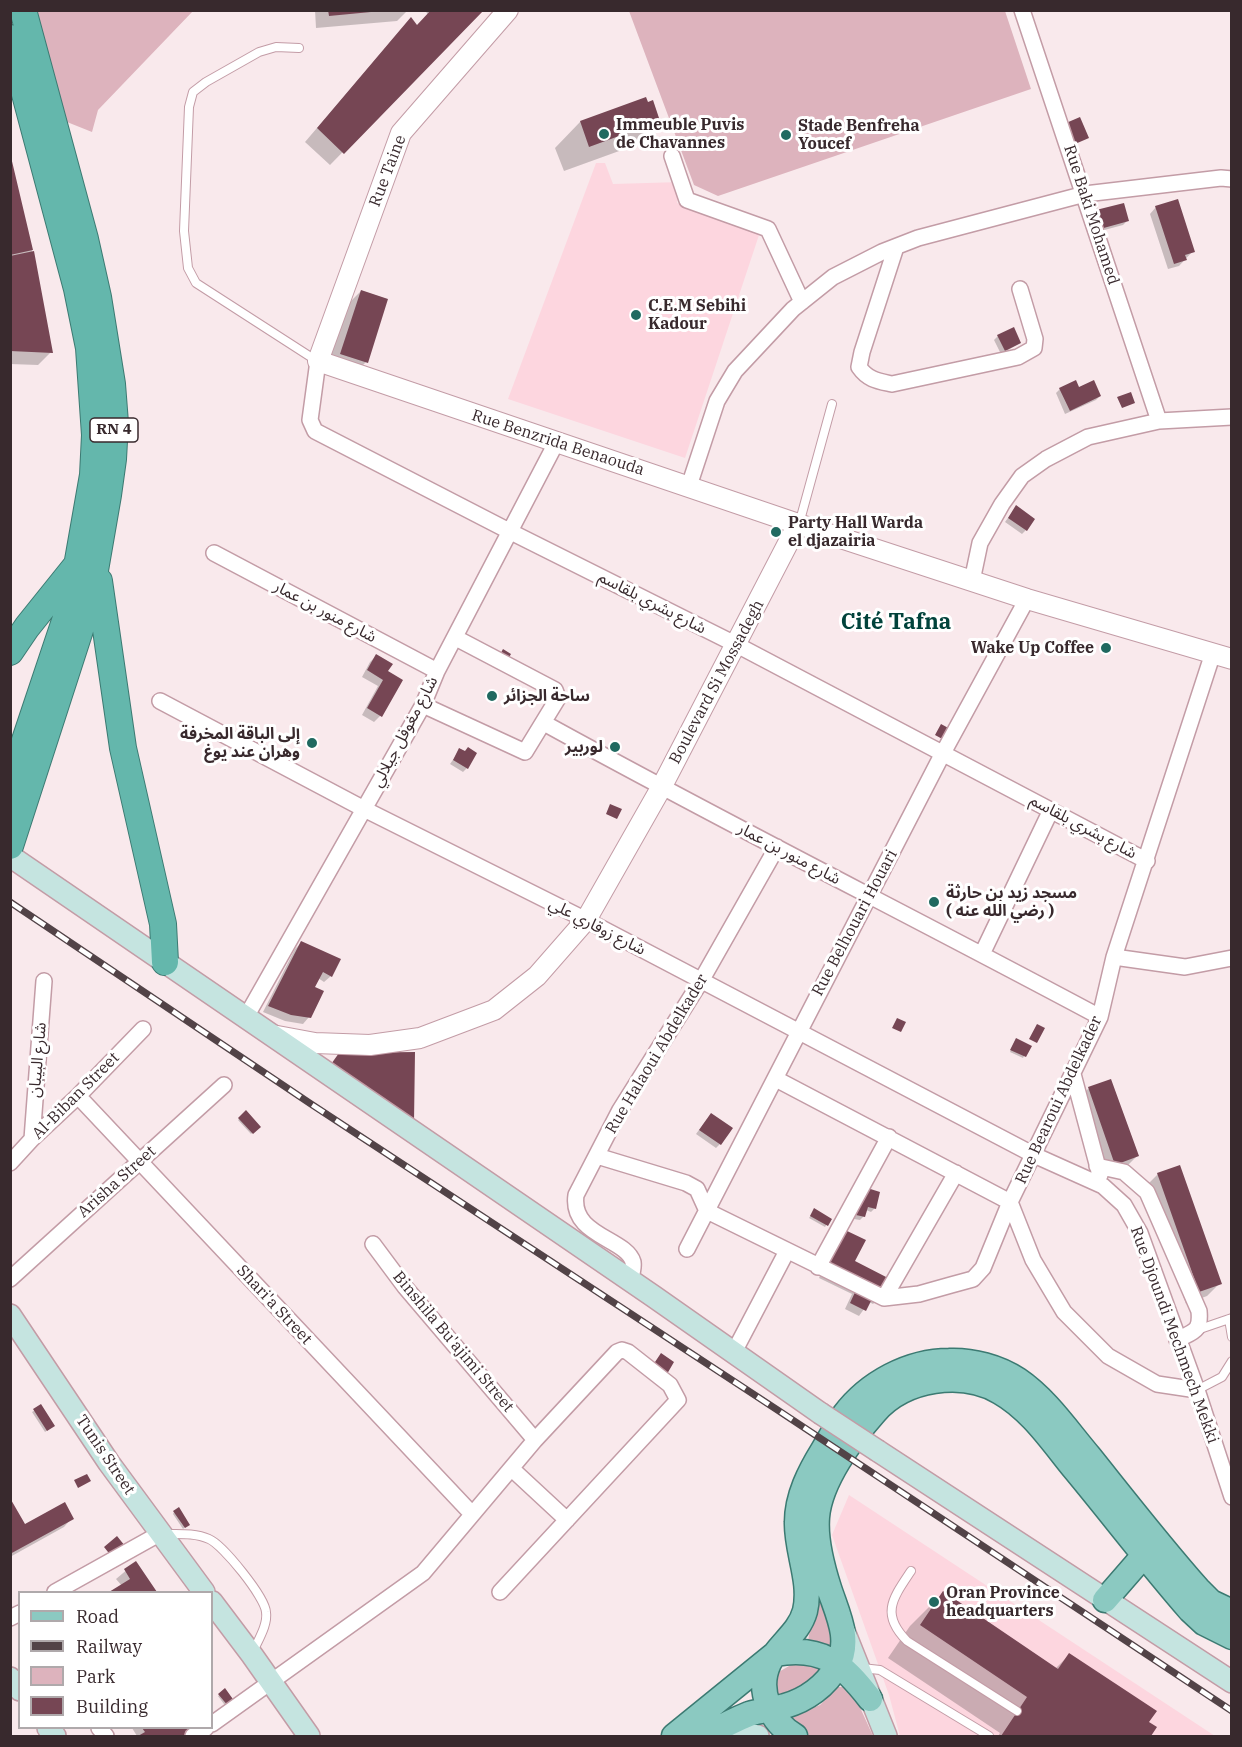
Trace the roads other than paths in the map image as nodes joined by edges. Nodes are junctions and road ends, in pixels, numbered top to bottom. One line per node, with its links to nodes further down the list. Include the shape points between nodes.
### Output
1 (23, 10): 21 (highway, RN 4, via 98,297 112,384 113,459)
2 (508, 10): 12 (street, Rue Taine, via 401,133)
3 (1022, 10): 8 (street, Rue Baki Mohamed)
4 (10, 38): 21 (highway, RN 4, via 89,348 95,435)
5 (299, 48): 12 (lane, via 276,47 259,52 193,92 189,106 184,231 188,268 196,283)
6 (672, 156): 11 (street, via 687,200 768,229)
7 (1232, 179): 8 (street)
8 (1084, 194): 9 (street); 15 (street, Rue Baki Mohamed)
9 (896, 247): 10 (street, via 859,367 876,381 892,384 1018,357 1034,348 1035,339); 11 (street, via 833,277)
10 (1020, 289)
11 (802, 302): 17 (street, via 735,371 717,401)
12 (318, 362): 16 (street, Rue Benzrida Benaouda); 19 (street, شارع بشري بلقاسم, via 310,420 315,431)
13 (832, 404): 18 (lane)
14 (1232, 417): 15 (street)
15 (1159, 421): 22 (street, via 1088,437 1022,476 980,543)
16 (556, 443): 17 (street, Rue Benzrida Benaouda); 19 (street, شارع مغوفل جيلالي)
17 (689, 486): 18 (street, Rue Benzrida Benaouda)
18 (798, 524): 22 (street); 25 (street, Boulevard Si Mossadegh)
19 (509, 531): 24 (street, شارع مغوفل جيلالي); 25 (street, شارع بشري بلقاسم)
20 (214, 553): 28 (street, شارع منور بن عمار)
21 (88, 563): 26 (highway, via 27,627); 33 (highway, RN 4); 37 (highway, RN 4, via 80,632); 46 (highway, via 123,748 163,924)
22 (972, 581): 23 (street)
23 (1027, 598): 27 (street); 32 (street, Rue Belhouari Houari)
24 (456, 638): 28 (street, شارع مغوفل جيلالي); 31 (street, via 555,690 558,698)
25 (737, 645): 32 (street, شارع بشري بلقاسم); 34 (street, Boulevard Si Mossadegh)
26 (10, 652)
27 (1222, 656): 40 (street, Rue Bearoui Abdelkader)
28 (437, 671): 30 (street, شارع مغوفل جيلالي)
29 (160, 701): 35 (street, شارع زوقاري علي)
30 (423, 705): 31 (street, via 522,752 528,750); 35 (street, شارع مغوفل جيلالي)
31 (544, 723): 34 (street, شارع منور بن عمار)
32 (944, 753): 36 (street, شارع بشري بلقاسم); 41 (street, Rue Belhouari Houari)
33 (10, 785)
34 (662, 788): 38 (street, شارع منور بن عمار); 42 (street, Boulevard Si Mossadegh)
35 (364, 809): 42 (street, شارع زوقاري علي); 49 (street, شارع مغوفل جيلالي)
36 (1051, 810): 40 (street, شارع بشري بلقاسم); 43 (street)
37 (10, 846)
38 (777, 848): 41 (street, شارع منور بن عمار); 48 (street, Rue Halaoui Abdelkader)
39 (10, 856): 46 (main road)
40 (1147, 861): 44 (street, Rue Bearoui Abdelkader)
41 (870, 896): 43 (street, شارع منور بن عمار); 52 (street, Rue Belhouari Houari)
42 (586, 920): 48 (street, شارع زوقاري علي); 53 (street, Boulevard Si Mossadegh, via 537,976 494,1010 420,1038 370,1045 315,1043)
43 (982, 954): 50 (street, شارع منور بن عمار)
44 (1114, 957): 45 (street, via 1185,967); 50 (street, Rue Bearoui Abdelkader)
45 (1232, 958)
46 (165, 962): 49 (main road)
47 (44, 981): 59 (street, شارع البيبان)
48 (701, 981): 52 (street, شارع زوقاري علي); 61 (street, Rue Halaoui Abdelkader, via 620,1110)
49 (246, 1017): 53 (main road)
50 (1100, 1017): 54 (street, Rue Bearoui Abdelkader)
51 (143, 1029): 57 (street, Al-Biban Street)
52 (798, 1032): 55 (street, Rue Belhouari Houari); 60 (street, شارع زوقاري علي)
53 (270, 1035): 74 (main road)
54 (1073, 1074): 60 (street, Rue Bearoui Abdelkader); 64 (street)
55 (776, 1079): 58 (street); 68 (street, Rue Belhouari Houari)
56 (224, 1085): 62 (street, Arisha Street)
57 (78, 1096): 59 (street, Al-Biban Street); 62 (street, Shari'a Street)
58 (889, 1137): 65 (street); 72 (street)
59 (32, 1139): 63 (street, Al-Biban Street)
60 (1034, 1155): 66 (street, Rue Djoundi Mechmech Mekki); 67 (street, Rue Bearoui Abdelkader)
61 (597, 1156): 68 (street, via 686,1183 697,1189); 74 (street, Rue Halaoui Abdelkader, via 574,1206 590,1228 632,1260)
62 (140, 1162): 73 (street, Arisha Street); 87 (street, Shari'a Street)
63 (10, 1163)
64 (1097, 1166): 66 (street); 78 (street, via 1124,1172 1147,1192 1199,1311)
65 (956, 1173): 67 (street); 75 (street)
66 (1103, 1186): 80 (street, Rue Djoundi Mechmech Mekki, via 1124,1205 1140,1233)
67 (1010, 1202): 75 (street, Rue Bearoui Abdelkader, via 983,1269 973,1279 919,1294); 83 (street, via 1033,1260 1064,1312 1107,1356 1157,1384)
68 (707, 1211): 70 (street, Rue Belhouari Houari); 71 (street)
69 (373, 1244): 84 (street, Binshila Bu'ajimi Street)
70 (687, 1249)
71 (787, 1251): 72 (street); 81 (street)
72 (818, 1267): 75 (street)
73 (10, 1279)
74 (630, 1280): 81 (main road)
75 (884, 1298)
76 (10, 1315): 89 (main road, Tunis Street)
77 (1230, 1318): 78 (lane); 79 (lane)
78 (1197, 1330): 80 (street)
79 (1232, 1337)
80 (1177, 1340): 83 (street, Rue Djoundi Mechmech Mekki)
81 (734, 1352): 95 (main road, bridge)
82 (1232, 1361): 83 (lane, via 1222,1377)
83 (1197, 1390): 86 (street, Rue Djoundi Mechmech Mekki)
84 (535, 1440): 85 (street); 88 (street, via 622,1350 670,1385 678,1400)
85 (512, 1469): 87 (street); 88 (street)
86 (1230, 1487)
87 (472, 1514): 103 (street, via 423,1573)
88 (567, 1520): 94 (street)
89 (159, 1534): 92 (street); 93 (main road, Tunis Street); 99 (lane, via 202,1536 226,1552 267,1611 266,1623)
90 (1145, 1554): 95 (main road); 98 (main road, via 1190,1610 1204,1623); 101 (main road, via 1043,1431 999,1391 957,1379 911,1387 893,1396 865,1423 835,1466 818,1505 819,1545 843,1628)
91 (911, 1571): 106 (lane, via 890,1611 895,1629 907,1641)
92 (59, 1591)
93 (202, 1591)
94 (500, 1592)
95 (1105, 1600): 102 (main road)
96 (213, 1603): 99 (main road)
97 (1229, 1611): 100 (main road, via 1211,1602 1191,1581 1062,1423 1028,1388 983,1365 937,1361 901,1371 866,1393 844,1416 817,1460 796,1520 807,1595 805,1612 791,1637)
98 (1232, 1636)
99 (252, 1654): 103 (main road)
100 (775, 1654): 101 (main road, via 815,1654); 105 (main road, via 766,1675); 112 (main road)
101 (848, 1666): 104 (main road); 105 (main road, via 809,1695); 116 (lane, via 880,1670)
102 (1232, 1682)
103 (270, 1683): 107 (main road); 108 (street)
104 (870, 1699): 115 (main road)
105 (769, 1709): 109 (main road); 114 (main road)
106 (1017, 1711)
107 (294, 1717): 110 (main road); 111 (main road)
108 (213, 1723)
109 (713, 1732): 113 (main road)
110 (309, 1737)
111 (315, 1737)
112 (674, 1737)
113 (758, 1737)
114 (795, 1737)
115 (886, 1737)
116 (989, 1737)

